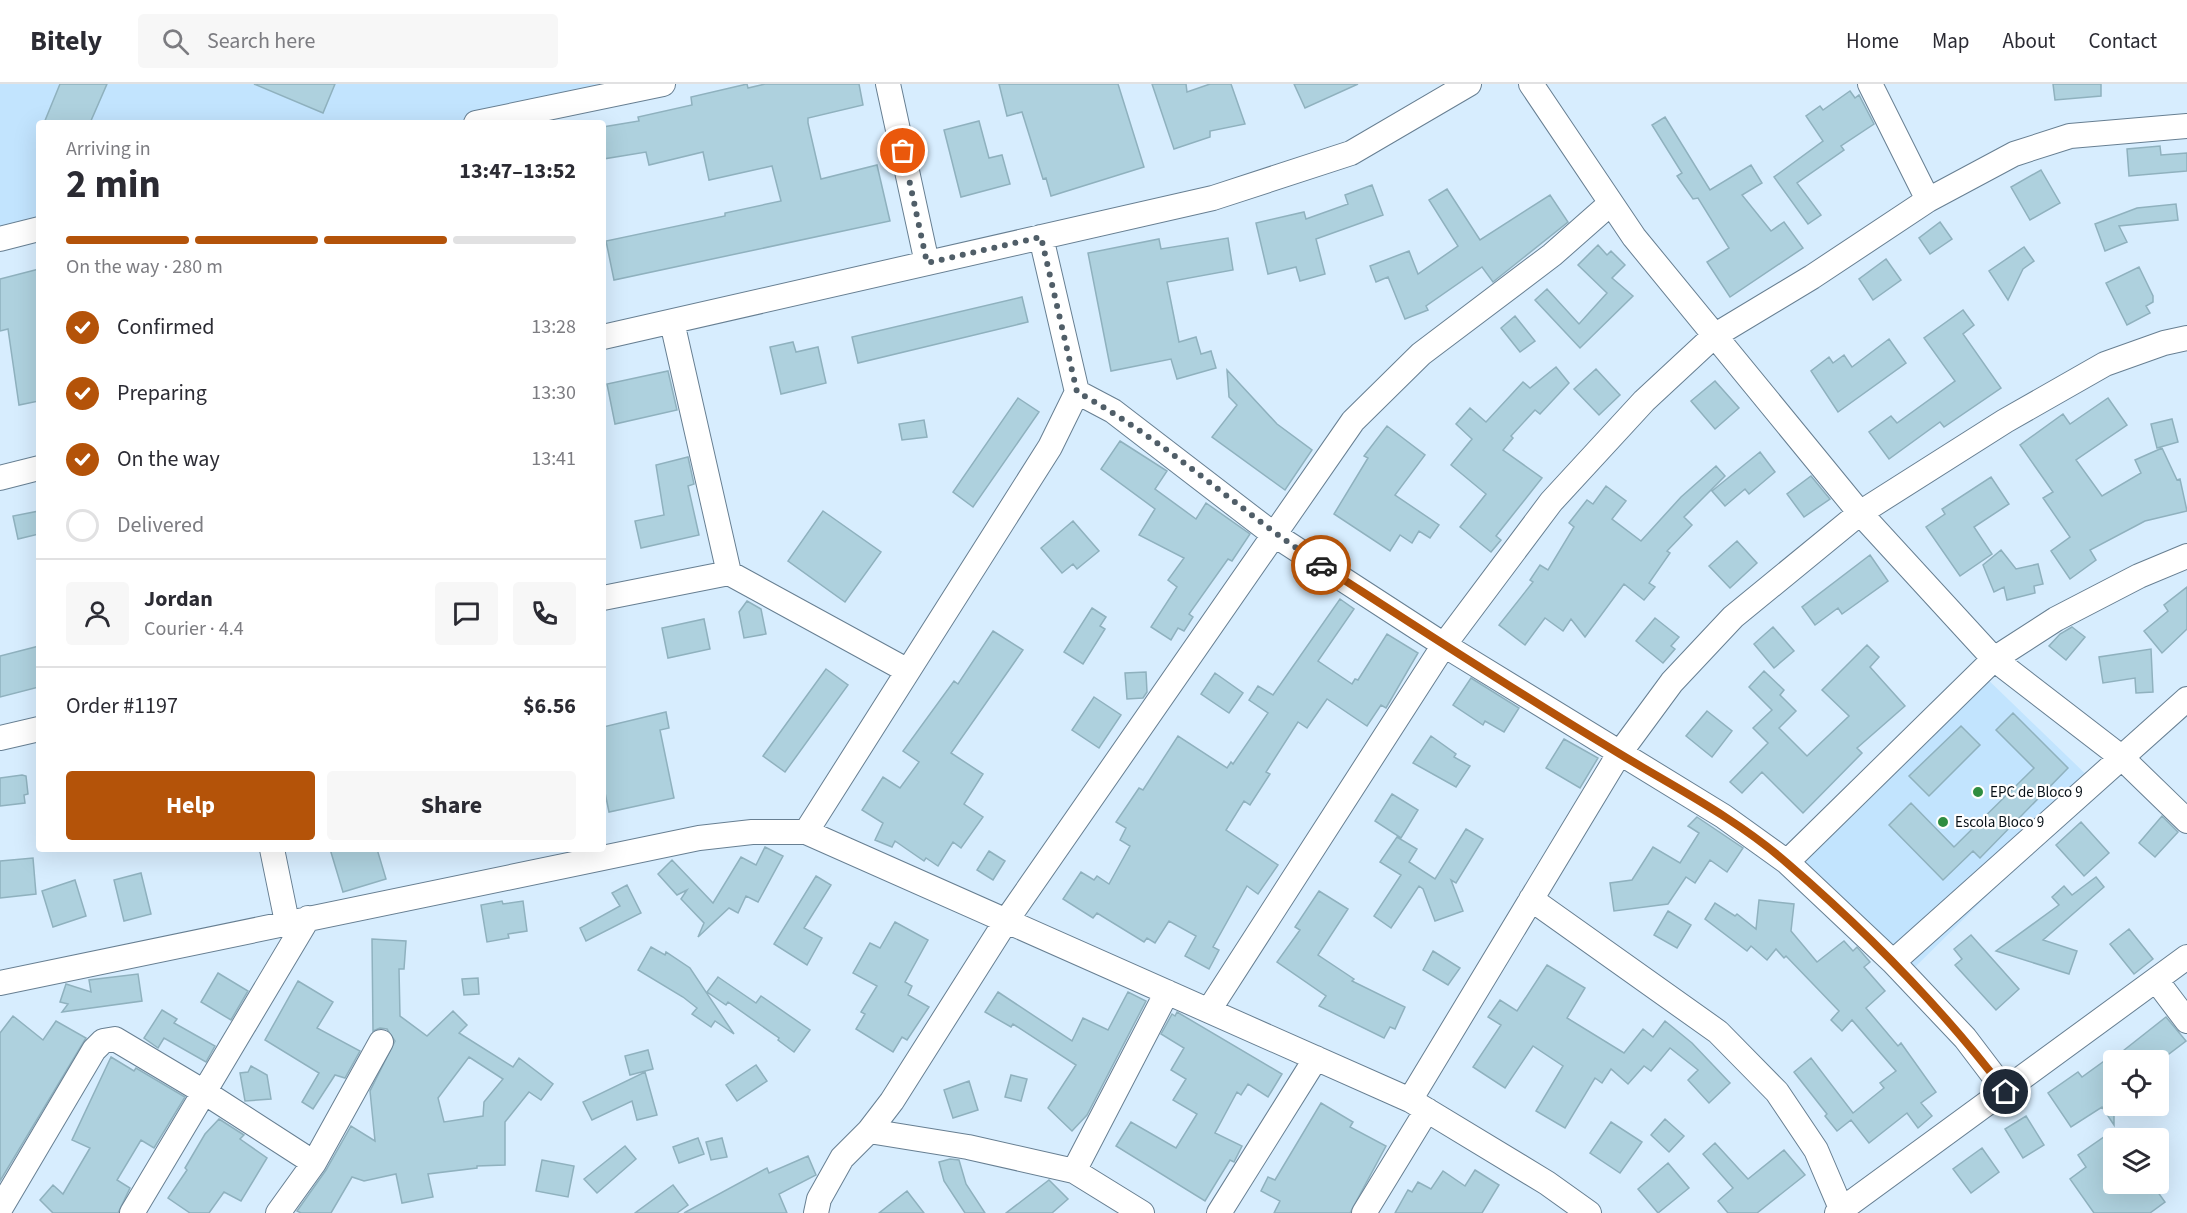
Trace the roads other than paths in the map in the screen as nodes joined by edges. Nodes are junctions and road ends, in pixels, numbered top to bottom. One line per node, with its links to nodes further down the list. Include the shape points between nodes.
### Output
1 (663, 84): 6 (street)
2 (888, 84): 13 (street)
3 (1469, 84): 11 (street, via 1351,153 1213,198)
4 (1531, 84): 9 (street)
5 (1870, 84): 8 (street)
6 (490, 120)
7 (2187, 126): 8 (street, via 2070,136 2014,154)
8 (1928, 200): 16 (street)
9 (1611, 203): 16 (street); 22 (street, via 1552,255 1422,354 1353,421)
10 (36, 230): 12 (street)
11 (1041, 237): 13 (street); 18 (street)
12 (0, 239)
13 (927, 263): 14 (street)
14 (672, 322): 15 (street); 24 (street)
15 (606, 336)
16 (1714, 336): 21 (street); 26 (street, via 1644,401 1551,502)
17 (2187, 338): 21 (street, via 2105,364 2005,421)
18 (1077, 392): 22 (street, via 1113,411); 28 (street, via 1050,447)
19 (36, 469): 20 (street)
20 (0, 478)
21 (1860, 513): 27 (street); 32 (street, via 1733,617 1672,682)
22 (1273, 534): 26 (street); 43 (street)
23 (2187, 556): 27 (street, via 2056,619)
24 (729, 573): 25 (street); 28 (street)
25 (606, 597)
26 (1444, 645): 32 (street); 49 (street)
27 (1994, 659): 33 (street); 40 (street)
28 (908, 671): 35 (street)
29 (2187, 699): 33 (street)
30 (36, 730): 31 (street)
31 (0, 738)
32 (1619, 754): 40 (street, via 1723,816); 41 (street)
33 (2121, 757): 34 (street); 45 (street)
34 (2187, 821)
35 (806, 832): 36 (street, via 752,832); 43 (street)
36 (606, 851)
37 (273, 852): 42 (street)
38 (602, 852): 39 (street)
39 (581, 855): 42 (street)
40 (1786, 862): 45 (street)
41 (1531, 899): 55 (street); 60 (street, via 1718,1032 1777,1092 1816,1150)
42 (297, 920): 47 (street); 53 (street)
43 (1006, 921): 48 (street); 56 (street)
44 (2187, 957): 46 (street)
45 (1893, 962): 54 (street, via 1965,1038)
46 (2156, 980): 50 (street); 54 (street)
47 (0, 983)
48 (1167, 992): 49 (street); 58 (street)
49 (1209, 1010): 52 (street)
50 (2187, 1021)
51 (381, 1042): 57 (street)
52 (1316, 1058): 55 (street); 65 (street)
53 (204, 1092): 57 (street); 59 (street, via 115,1039 104,1041 94,1050); 61 (street)
54 (2006, 1092): 60 (street)
55 (1419, 1105): 66 (street); 67 (street)
56 (869, 1131): 58 (street, via 968,1147); 63 (street, via 842,1158 819,1199)
57 (314, 1163): 62 (street)
58 (1074, 1171): 64 (street)
59 (0, 1209)
60 (1840, 1212)
61 (132, 1213)
62 (278, 1213)
63 (816, 1213)
64 (1142, 1213)
65 (1219, 1213)
66 (1364, 1213)
67 (1589, 1213)

